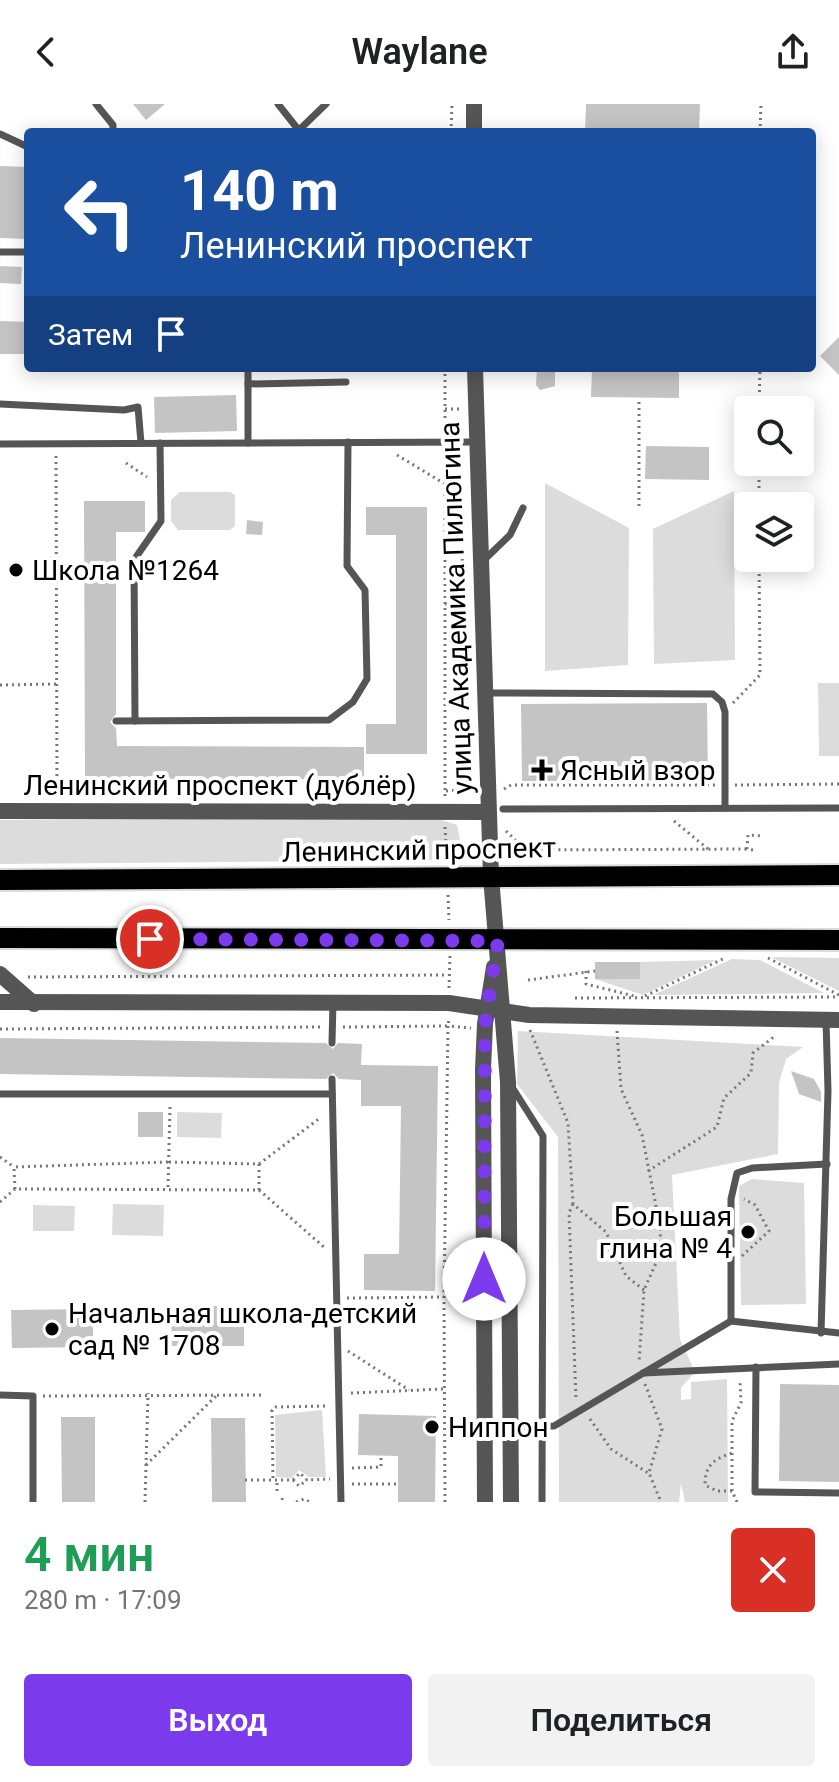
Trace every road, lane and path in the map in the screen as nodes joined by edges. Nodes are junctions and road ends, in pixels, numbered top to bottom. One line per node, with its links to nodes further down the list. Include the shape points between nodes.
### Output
1 (96, 104): 7 (lane)
2 (278, 104): 8 (lane)
3 (326, 104): 9 (lane)
4 (452, 104): 10 (path)
5 (474, 104): 11 (street)
6 (761, 104): 12 (path)
7 (113, 128)
8 (296, 128)
9 (299, 128)
10 (451, 128)
11 (474, 128)
12 (760, 128)
13 (0, 134): 14 (lane)
14 (24, 145)
15 (0, 252): 16 (lane)
16 (24, 252)
17 (248, 372): 22 (lane)
18 (445, 372): 28 (path)
19 (475, 372): 29 (street, улица Академика Пилюгина)
20 (760, 372): 23 (path)
21 (346, 382): 22 (lane)
22 (248, 384): 32 (lane)
23 (759, 396)
24 (639, 398): 38 (path)
25 (0, 404): 30 (lane, via 138,407)
26 (348, 442): 27 (lane); 32 (lane); 49 (lane, via 347,566 365,590 367,679 353,702 329,720)
27 (378, 442): 28 (lane); 36 (path)
28 (445, 442): 29 (lane); 36 (path)
29 (475, 442): 41 (street, улица Академика Пилюгина)
30 (141, 443): 31 (lane); 34 (lane)
31 (160, 443): 32 (lane); 37 (lane)
32 (248, 443)
33 (0, 444): 34 (lane)
34 (56, 444): 44 (path)
35 (126, 463): 37 (path)
36 (445, 484): 43 (path)
37 (160, 485): 49 (lane, via 161,521 134,560)
38 (639, 506)
39 (523, 508): 41 (lane, via 498,550)
40 (462, 530): 43 (path, via 463,603)
41 (481, 562): 46 (street, улица Академика Пилюгина)
42 (759, 572): 47 (path, via 760,675)
43 (445, 604): 52 (path, via 446,791)
44 (57, 684): 45 (path); 58 (path)
45 (0, 685)
46 (487, 693): 47 (lane, via 713,694); 59 (street, улица Академика Пилюгина)
47 (725, 712): 51 (lane)
48 (116, 721): 49 (lane)
49 (135, 721)
50 (839, 784): 51 (path)
51 (725, 785): 53 (path); 55 (lane)
52 (475, 789)
53 (503, 789)
54 (658, 808): 55 (lane); 59 (lane); 61 (path)
55 (725, 808): 56 (lane)
56 (839, 808)
57 (0, 811): 58 (street, Ленинский проспект (дублёр))
58 (57, 811): 59 (street, Ленинский проспект (дублёр))
59 (496, 811): 61 (path, via 526,850); 65 (street, улица Академика Пилюгина)
60 (762, 836): 62 (path, via 748,835)
61 (709, 849): 62 (path)
62 (747, 849): 63 (path)
63 (753, 850)
64 (839, 875): 65 (main road, Ленинский проспект)
65 (491, 877): 66 (main road, Ленинский проспект); 69 (street, улица Академика Пилюгина)
66 (0, 880)
67 (0, 938): 69 (main road)
68 (839, 940): 69 (main road)
69 (498, 941): 83 (street, улица Академика Пилюгина)
70 (736, 953): 79 (path)
71 (758, 953): 77 (path)
72 (586, 971): 73 (path); 76 (path); 79 (path, via 586,984)
73 (595, 971)
74 (449, 975): 75 (path)
75 (2, 976): 82 (street)
76 (528, 980)
77 (839, 996): 79 (path)
78 (571, 998): 79 (path)
79 (643, 998)
80 (0, 1002): 82 (street)
81 (333, 1002): 82 (street); 83 (street); 89 (lane)
82 (34, 1004)
83 (496, 1008): 84 (street, via 529,1015); 91 (street); 156 (street, via 483,1080)
84 (832, 1020): 99 (lane, via 827,1044)
85 (448, 1026): 111 (path)
86 (529, 1028): 107 (path, via 568,1123)
87 (617, 1031): 101 (path, via 621,1089 642,1135)
88 (775, 1036): 101 (path, via 753,1053 751,1073 724,1098 717,1127)
89 (332, 1043)
90 (332, 1079): 94 (lane)
91 (508, 1082): 131 (lane, via 543,1136); 132 (street)
92 (0, 1094): 93 (lane)
93 (171, 1094): 94 (lane); 97 (path)
94 (332, 1094): 95 (lane)
95 (333, 1108): 98 (path); 108 (lane)
96 (0, 1157): 100 (path)
97 (169, 1162): 98 (path); 100 (path); 102 (path)
98 (259, 1164): 104 (path)
99 (827, 1164): 105 (lane, via 737,1173); 114 (lane)
100 (14, 1167): 103 (path)
101 (648, 1171): 110 (path, via 661,1231 656,1263)
102 (168, 1187): 103 (path); 104 (path)
103 (15, 1189): 106 (path)
104 (259, 1190): 108 (path)
105 (731, 1199): 109 (lane); 109 (path, via 755,1205 769,1231)
106 (0, 1202)
107 (573, 1204): 110 (path, via 606,1232 626,1276); 129 (path, via 569,1213)
108 (336, 1257): 112 (lane)
109 (731, 1261): 113 (lane)
110 (644, 1290): 120 (path)
111 (444, 1297): 112 (path); 121 (path)
112 (337, 1298): 116 (lane)
113 (731, 1321): 114 (lane); 120 (lane)
114 (821, 1333): 115 (lane)
115 (839, 1333)
116 (338, 1345): 122 (path); 125 (lane)
117 (839, 1364): 118 (lane)
118 (756, 1367): 119 (lane); 148 (lane, via 755,1492)
119 (739, 1369): 120 (lane); 133 (path, via 741,1403 732,1421)
120 (641, 1374): 129 (lane); 138 (path, via 662,1429)
121 (444, 1389): 122 (path); 155 (path)
122 (409, 1390): 125 (path)
123 (148, 1393): 124 (path); 128 (path); 135 (path)
124 (217, 1394): 127 (path); 135 (path)
125 (339, 1394): 137 (lane)
126 (0, 1395): 128 (lane)
127 (264, 1395)
128 (33, 1396): 150 (lane)
129 (580, 1409): 131 (lane, via 554,1426); 138 (path, via 611,1449)
130 (329, 1411): 140 (path, via 325,1406 272,1410)
131 (541, 1426): 132 (lane); 158 (lane)
132 (510, 1427): 157 (street)
133 (732, 1453): 147 (path); 147 (path, via 715,1458 705,1473 705,1485)
134 (381, 1455): 137 (path, via 381,1467)
135 (146, 1465): 151 (path)
136 (330, 1466): 142 (path, via 330,1479)
137 (340, 1468): 143 (lane)
138 (649, 1473): 159 (path)
139 (245, 1480): 140 (path)
140 (275, 1480): 141 (path); 146 (path)
141 (293, 1480): 142 (path, via 299,1473); 145 (path)
142 (307, 1480): 145 (path)
143 (341, 1484): 144 (path); 154 (lane)
144 (398, 1484)
145 (302, 1485): 149 (path)
146 (277, 1491)
147 (732, 1491): 160 (path)
148 (839, 1493)
149 (304, 1499): 152 (path); 153 (path)
150 (33, 1502)
151 (145, 1502)
152 (296, 1502)
153 (310, 1502)
154 (341, 1502)
155 (445, 1502)
156 (485, 1502)
157 (511, 1502)
158 (542, 1502)
159 (661, 1502)
160 (737, 1502)

